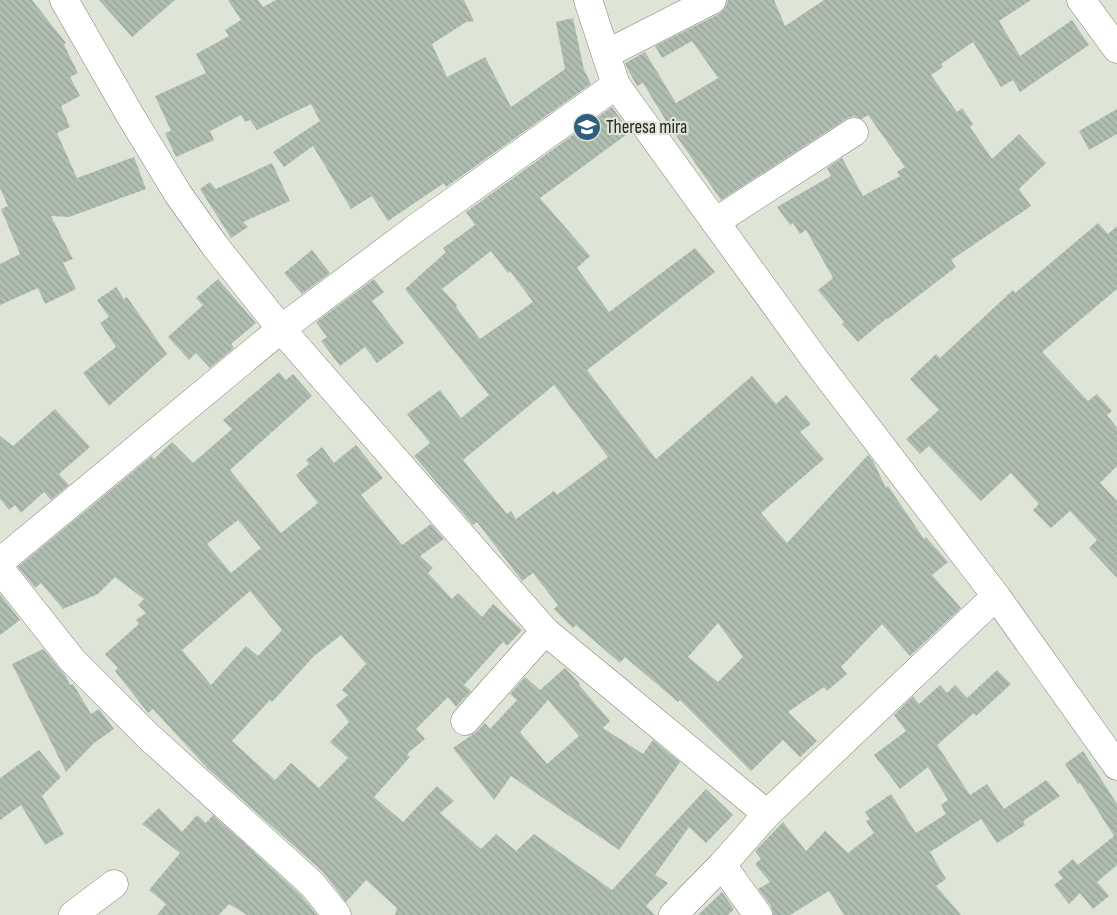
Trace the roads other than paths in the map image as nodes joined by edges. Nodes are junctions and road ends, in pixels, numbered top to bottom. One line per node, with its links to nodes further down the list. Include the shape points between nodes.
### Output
1 (64, 0): 10 (street, via 178,194)
2 (588, 0): 6 (street)
3 (712, 0): 6 (street)
4 (1081, 0): 5 (street)
5 (1117, 49)
6 (606, 54): 7 (street)
7 (616, 86): 9 (street); 10 (street)
8 (854, 132): 9 (street)
9 (715, 222): 13 (street, via 816,361)
10 (281, 329): 11 (street); 14 (street)
11 (0, 562)
12 (0, 569): 21 (street, via 72,660 148,736 312,884)
13 (996, 596): 16 (street); 17 (street)
14 (545, 631): 15 (street); 17 (street)
15 (465, 721)
16 (1117, 766)
17 (767, 814): 18 (street)
18 (722, 866): 22 (street); 23 (street)
19 (114, 884): 20 (street)
20 (72, 915)
21 (337, 915)
22 (673, 915)
23 (758, 915)

